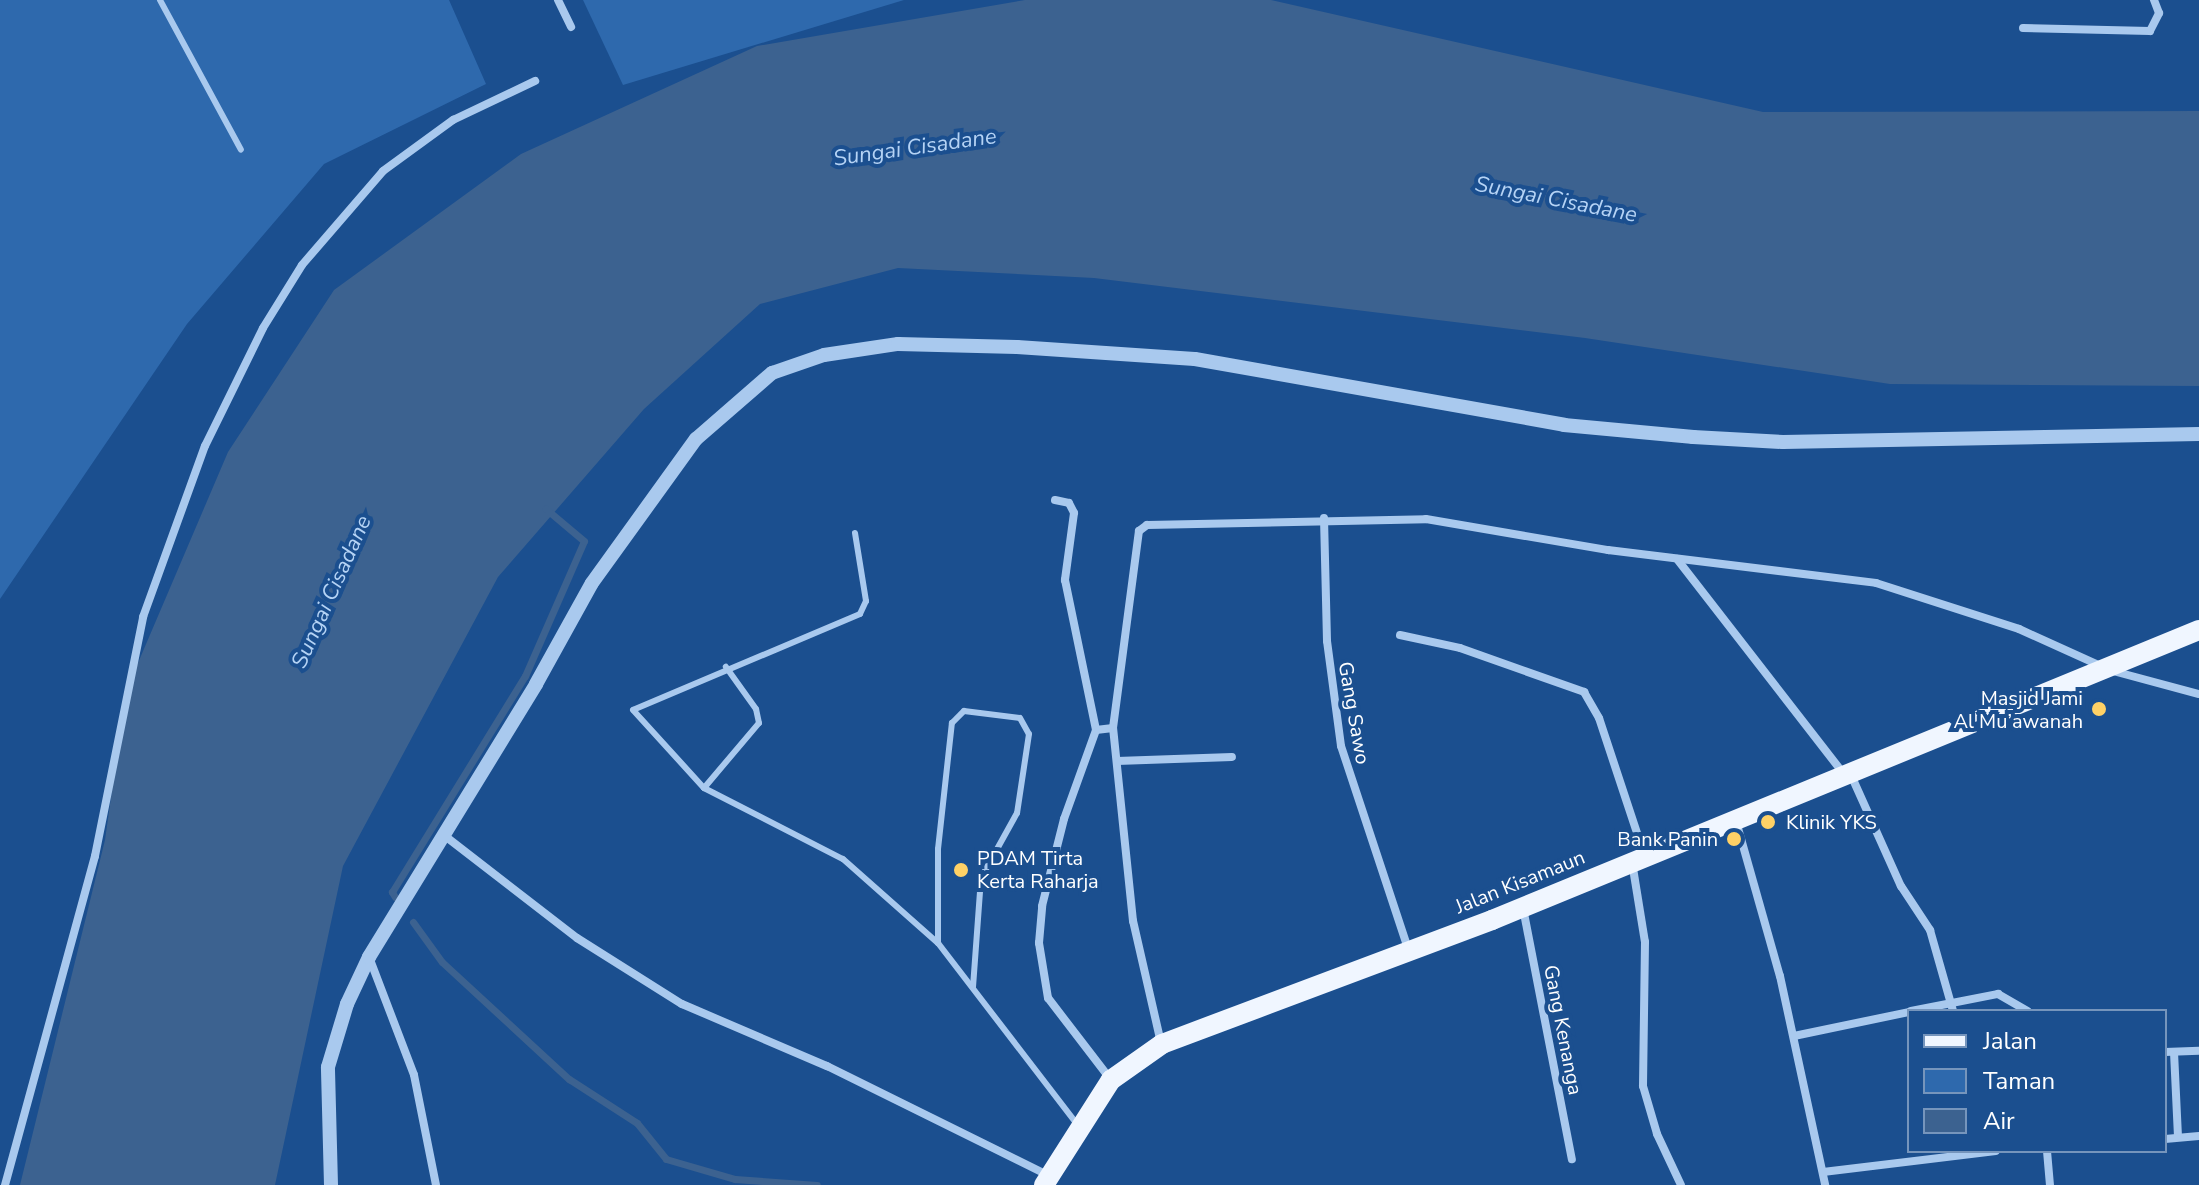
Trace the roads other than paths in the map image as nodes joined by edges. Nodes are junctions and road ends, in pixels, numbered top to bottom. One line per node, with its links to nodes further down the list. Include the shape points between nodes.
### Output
1 (160, 0): 7 (lane)
2 (558, 0): 4 (street)
3 (2154, 0): 5 (street, via 2159,13 2150,31)
4 (571, 27)
5 (2023, 28)
6 (535, 81): 50 (street, via 453,120 383,171 302,265 263,328 205,446 143,617 95,856)
7 (241, 150)
8 (2199, 434): 25 (street, via 1997,441 1723,439 1564,425 1153,354 898,344 824,355 760,379 696,439 592,583)
9 (1055, 500): 19 (street, via 1069,503 1074,513 1065,580)
10 (1324, 518): 12 (street, via 1426,519); 18 (street, via 1142,527); 29 (street, Gang Sawo, via 1327,641 1341,746)
11 (855, 533): 15 (lane, via 866,601 860,614)
12 (1677, 559): 16 (street, via 1898,588 2019,629); 22 (street)
13 (2199, 630): 16 (main road, Jalan Kisamaun)
14 (1400, 635): 26 (street, via 1460,648 1584,692 1599,718)
15 (726, 667): 23 (lane, via 756,709 759,723); 23 (lane, via 633,710)
16 (2108, 669): 17 (street); 22 (main road, Jalan Kisamaun)
17 (2199, 694)
18 (1113, 728): 19 (street); 21 (street)
19 (1096, 730): 40 (street, via 1050,869 1040,952 1048,998)
20 (1232, 757): 21 (street)
21 (1117, 761): 37 (street, via 1135,933)
22 (1847, 774): 24 (main road, Jalan Kisamaun); 32 (street, via 1901,886 1930,930)
23 (704, 788): 28 (lane, via 843,859)
24 (1734, 817): 26 (main road, Jalan Kisamaun); 36 (street)
25 (445, 836): 30 (street); 49 (street, via 589,946 682,1004 827,1066)
26 (1638, 857): 27 (main road, Jalan Kisamaun); 53 (street, via 1645,942 1643,1086 1657,1134)
27 (1523, 907): 29 (main road, Jalan Kisamaun); 47 (street, Gang Kenanga)
28 (938, 943): 31 (lane); 31 (lane, via 938,849 952,723 964,711 1020,718 1029,734 1017,813 981,878)
29 (1409, 952): 37 (main road, Jalan Kisamaun)
30 (369, 957): 51 (street, via 347,1004 328,1067); 52 (street, via 418,1089)
31 (973, 987): 41 (lane)
32 (1952, 1007): 33 (street); 34 (street, via 1998,994)
33 (1931, 1009)
34 (2024, 1009)
35 (1907, 1012): 36 (street)
36 (1794, 1036): 48 (street)
37 (1162, 1044): 40 (main road, Jalan Kisamaun)
38 (2199, 1051): 39 (street)
39 (2169, 1052): 43 (street)
40 (1111, 1080): 41 (main road, Jalan Kisamaun)
41 (1079, 1126): 49 (main road, Jalan Kisamaun)
42 (2199, 1136): 43 (street)
43 (2178, 1137): 44 (street)
44 (2167, 1139)
45 (1980, 1153): 48 (street)
46 (2047, 1153): 55 (street)
47 (1572, 1159)
48 (1823, 1172): 54 (street)
49 (1046, 1180)
50 (5, 1185)
51 (331, 1185)
52 (436, 1185)
53 (1681, 1185)
54 (1825, 1185)
55 (2050, 1185)

